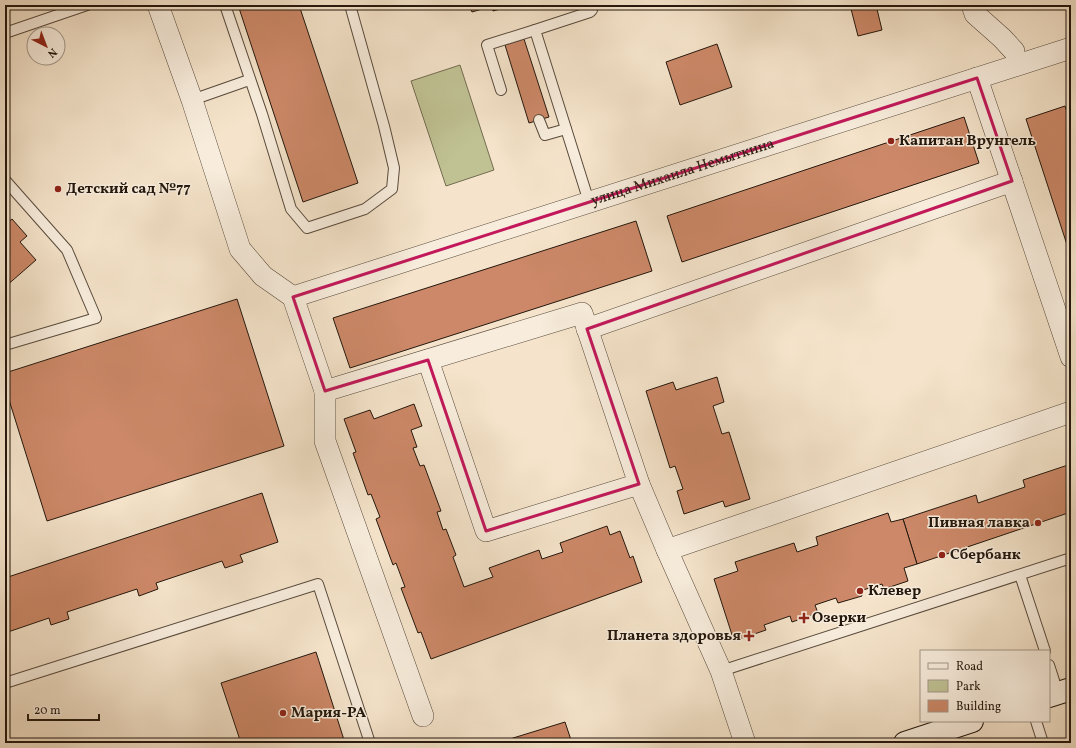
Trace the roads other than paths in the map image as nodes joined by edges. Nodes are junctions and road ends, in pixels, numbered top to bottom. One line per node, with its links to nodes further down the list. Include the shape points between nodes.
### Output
1 (87, 5): 8 (lane)
2 (158, 5): 14 (street)
3 (225, 5): 12 (lane)
4 (350, 5): 12 (lane, via 394,168 392,190 365,209 307,228 291,210)
5 (592, 5): 7 (lane, via 590,12)
6 (972, 5): 10 (street, via 975,14)
7 (535, 30): 13 (lane, via 487,45); 16 (lane)
8 (5, 33)
9 (1071, 48): 11 (street, улица Михаила Немыткина)
10 (1014, 51)
11 (977, 78): 18 (street); 19 (street, улица Михаила Немыткина)
12 (249, 80): 14 (lane)
13 (501, 90)
14 (192, 100): 20 (street, via 240,249 263,276)
15 (539, 120): 16 (lane, via 545,135)
16 (566, 129): 19 (lane)
17 (5, 180): 22 (lane, via 67,250 96,318)
18 (1012, 181): 21 (street); 23 (street)
19 (589, 202): 20 (street, улица Михаила Немыткина)
20 (293, 297): 25 (street)
21 (587, 329): 24 (street, via 582,313); 27 (street)
22 (5, 345)
23 (1071, 357)
24 (428, 360): 25 (street); 27 (street, via 486,531)
25 (326, 391): 36 (street, via 325,441)
26 (1071, 412): 28 (street)
27 (640, 484): 28 (street)
28 (667, 550): 33 (street)
29 (1071, 558): 30 (lane)
30 (1020, 575): 31 (lane); 33 (lane)
31 (1044, 650)
32 (1050, 668): 35 (lane)
33 (721, 671): 40 (street)
34 (5, 683): 39 (lane, via 318,584)
35 (1059, 692)
36 (423, 716)
37 (969, 722): 41 (street)
38 (1036, 722): 42 (lane)
39 (370, 743)
40 (745, 743)
41 (905, 743)
42 (1043, 743)

